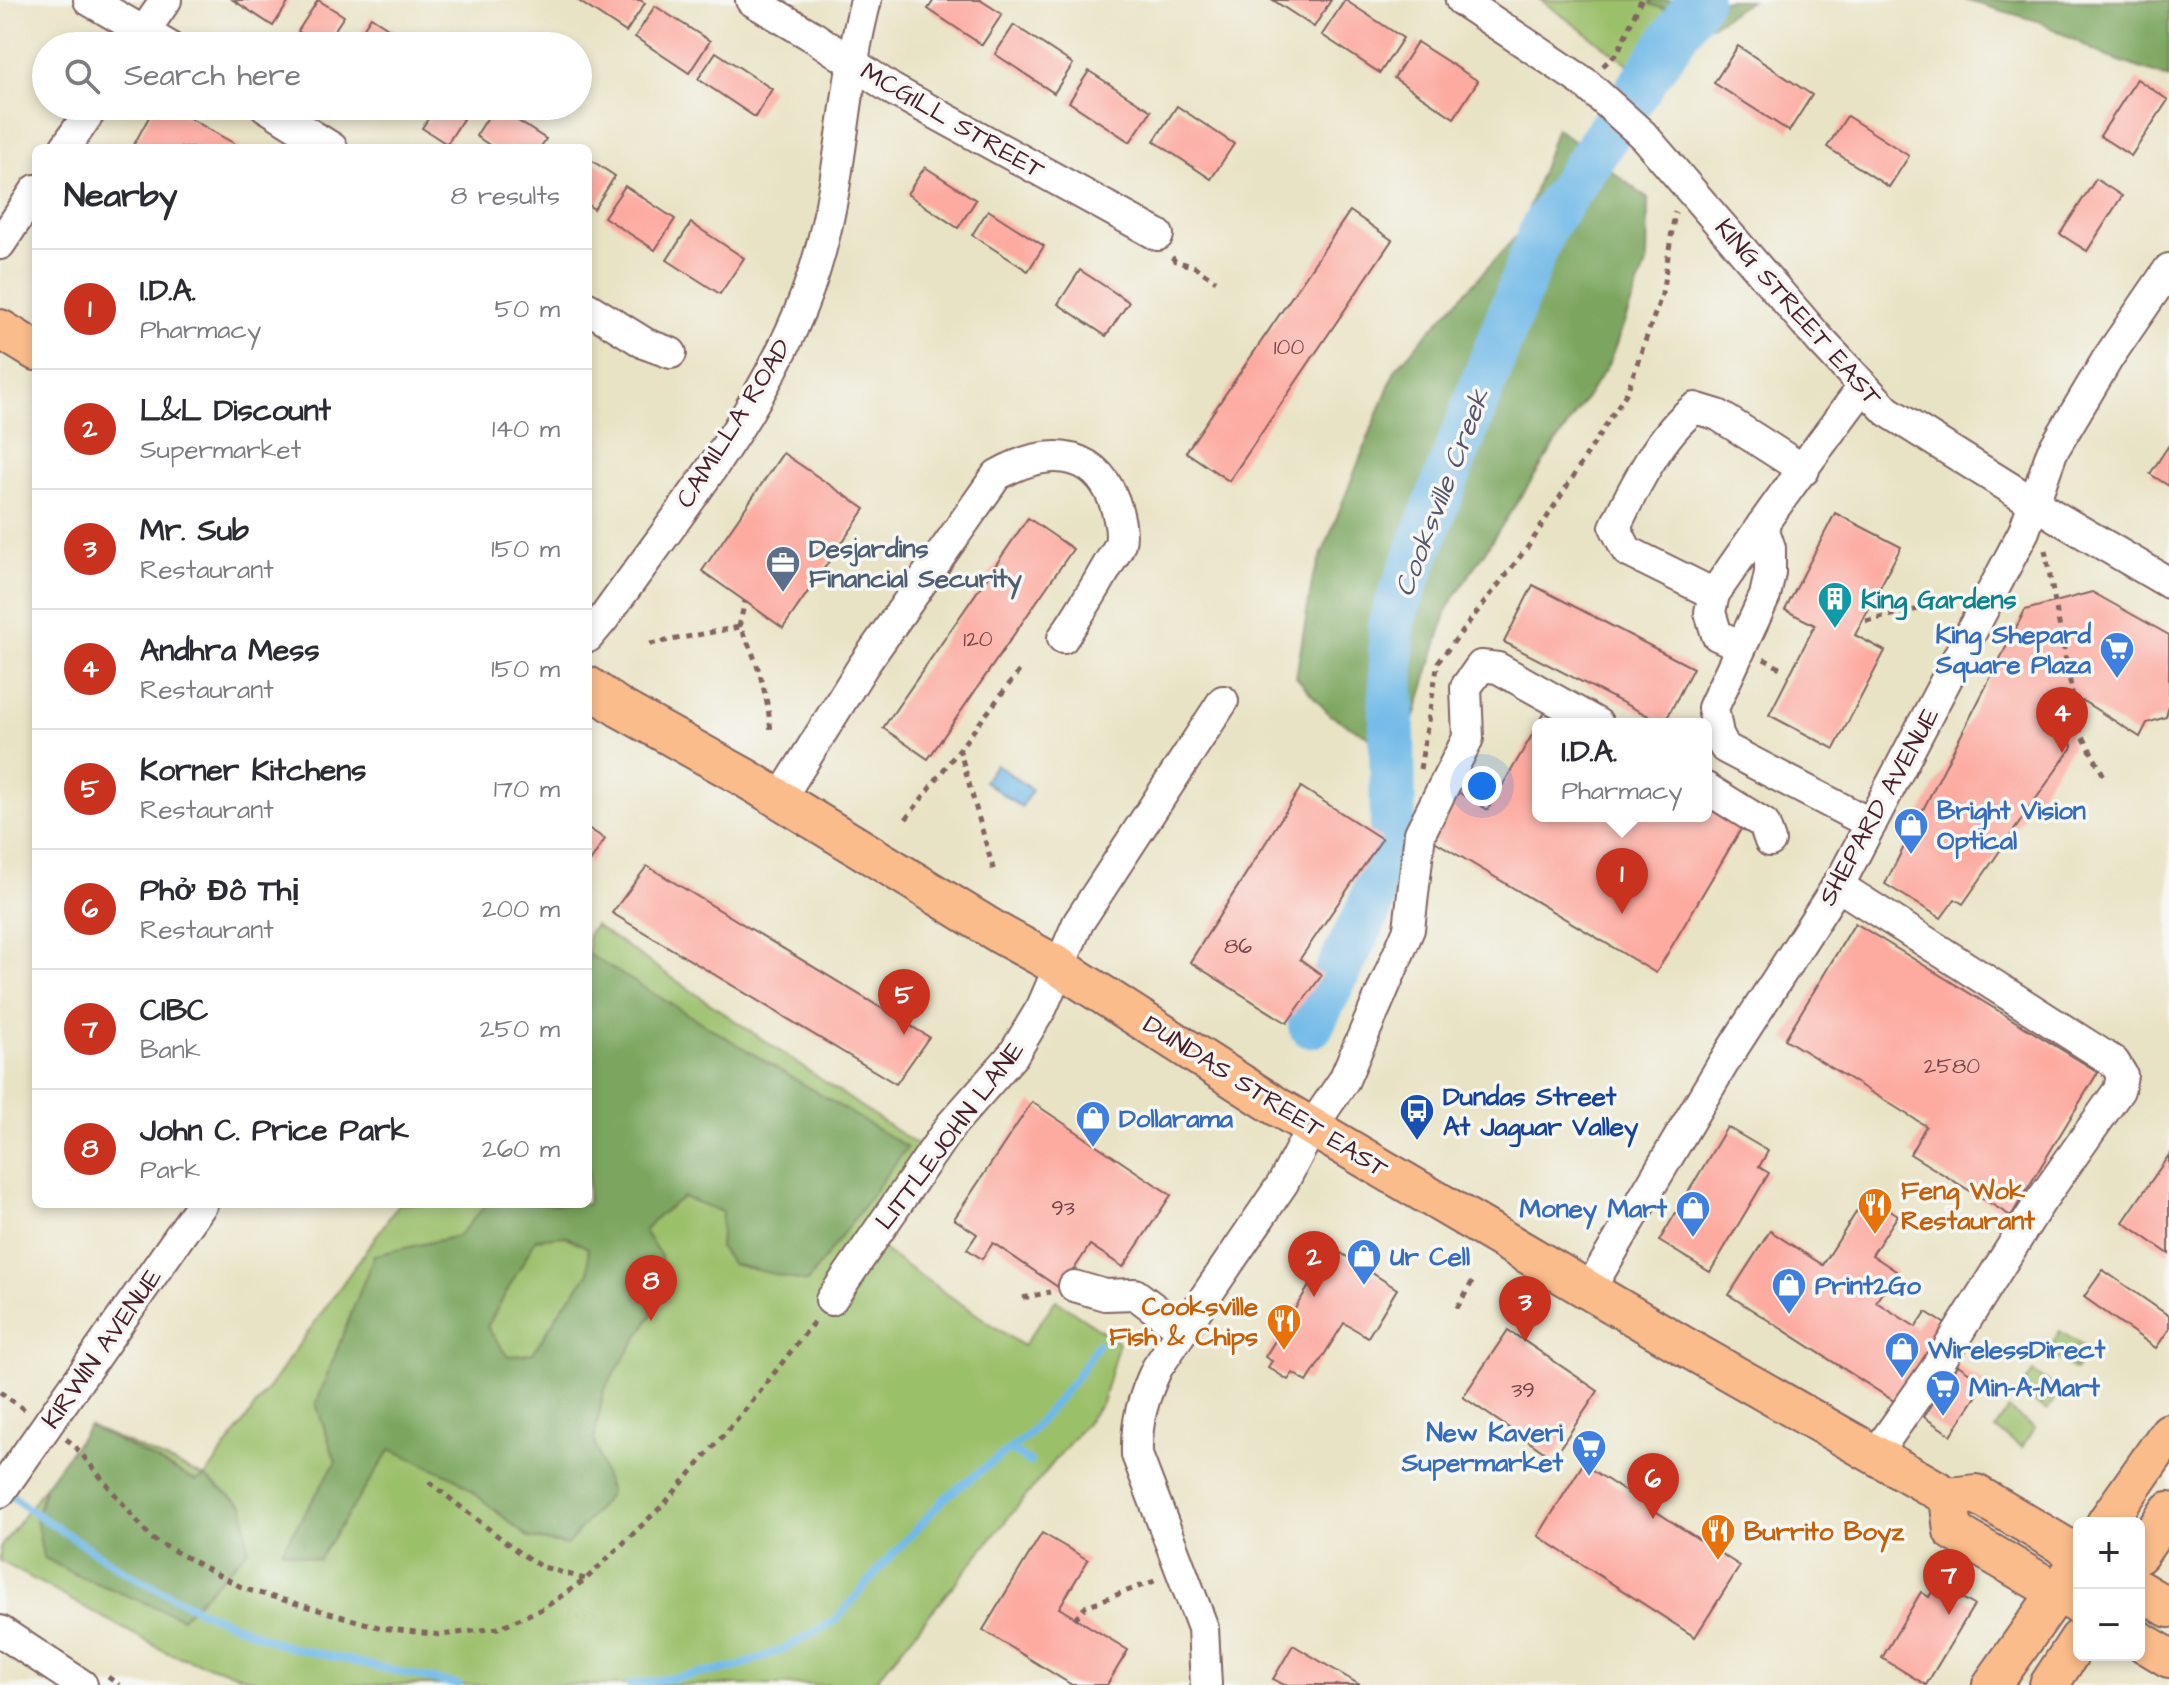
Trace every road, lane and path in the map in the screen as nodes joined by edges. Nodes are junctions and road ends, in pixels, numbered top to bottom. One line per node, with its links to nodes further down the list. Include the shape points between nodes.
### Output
1 (89, 0): 7 (street)
2 (166, 0): 8 (street)
3 (751, 0): 9 (street, MCGILL STREET)
4 (866, 0): 9 (street, CAMILLA ROAD)
5 (1461, 0): 10 (street, KING STREET EAST)
6 (1641, 0): 10 (path)
7 (136, 32)
8 (153, 32)
9 (852, 62): 17 (street, MCGILL STREET, via 893,90); 36 (street, CAMILLA ROAD, via 830,213 797,314 765,380 719,454)
10 (1594, 91): 15 (street, KING STREET EAST)
11 (84, 120): 13 (street)
12 (287, 120): 14 (street)
13 (68, 144)
14 (326, 144)
15 (1690, 187): 25 (street, KING STREET EAST); 46 (path, via 1677,202 1662,294 1627,392 1530,544 1438,662)
16 (32, 196): 18 (street)
17 (1158, 235): 20 (path, via 1175,261)
18 (0, 244)
19 (2169, 269): 27 (street, SHEPARD AVENUE, via 2052,452)
20 (1216, 281)
21 (592, 310): 24 (street)
22 (0, 329): 23 (main road)
23 (32, 349)
24 (671, 353)
25 (1863, 387): 26 (street); 27 (street, KING STREET EAST, via 1887,411)
26 (1804, 470): 28 (street); 31 (street, via 1718,415 1695,408 1677,422 1615,527 1627,551)
27 (2034, 502): 30 (street, KING STREET EAST); 51 (street, SHEPARD AVENUE, via 2019,542)
28 (1762, 525): 31 (street); 39 (street, via 1770,548 1770,573)
29 (2044, 542): 47 (path, via 2079,729)
30 (2169, 583)
31 (1714, 594): 39 (street, via 1710,612 1717,635)
32 (1967, 598): 34 (path)
33 (745, 601): 35 (path)
34 (1866, 621)
35 (739, 627): 38 (path); 44 (path, via 770,709)
36 (592, 632)
37 (1063, 638): 49 (street, via 1120,542 1118,510 1109,487 1089,465 1054,457 997,475 863,666)
38 (650, 644)
39 (1741, 646): 51 (street, via 1713,708 1725,748)
40 (1020, 670): 45 (path)
41 (592, 689): 49 (main road, DUNDAS STREET EAST)
42 (1223, 701): 55 (street, LITTLEJOHN LANE, via 1078,923)
43 (1587, 718): 56 (street, via 1498,668 1481,666 1466,687 1468,738 1420,833 1409,929 1344,1080)
44 (771, 734)
45 (959, 748): 50 (path); 53 (path)
46 (1419, 775)
47 (2104, 776)
48 (1712, 792): 52 (street, via 1764,824)
49 (780, 799): 55 (main road, DUNDAS STREET EAST)
50 (906, 819)
51 (1871, 824): 54 (street, SHEPARD AVENUE)
52 (1770, 841)
53 (994, 872)
54 (1837, 885): 60 (street, SHEPARD AVENUE); 66 (street, via 2114,1062 2122,1075 2119,1090)
55 (1058, 966): 56 (main road, DUNDAS STREET EAST); 61 (street, LITTLEJOHN LANE, via 1042,1007 1013,1055 951,1125)
56 (1312, 1127): 60 (main road, DUNDAS STREET EAST); 63 (street, via 1283,1183)
57 (199, 1208): 68 (street, KIRWIN AVENUE)
58 (1475, 1277): 62 (path)
59 (1074, 1286): 63 (street, via 1105,1295 1135,1294)
60 (1589, 1290): 66 (main road, DUNDAS STREET EAST)
61 (831, 1300): 75 (path, via 664,1504)
62 (1457, 1308)
63 (1183, 1330): 74 (street, via 1157,1368 1136,1427 1137,1455)
64 (2169, 1433): 71 (main road)
65 (74, 1445): 75 (path, via 152,1539 245,1589 382,1628 441,1635 498,1628 544,1608)
66 (1875, 1455): 69 (main road, DUNDAS STREET EAST)
67 (429, 1482): 75 (path, via 528,1559)
68 (0, 1492)
69 (1949, 1497): 73 (main road, DUNDAS STREET EAST, via 1976,1494); 77 (main road, via 1953,1531)
70 (2169, 1511): 72 (main road)
71 (2110, 1517)
72 (2145, 1545)
73 (2073, 1551)
74 (1183, 1571): 79 (path, via 1086,1606); 85 (street, via 1203,1628)
75 (586, 1579)
76 (2145, 1594): 78 (main road)
77 (2068, 1599): 86 (main road)
78 (2169, 1608)
79 (1075, 1619)
80 (0, 1631): 84 (street)
81 (2145, 1644): 83 (main road)
82 (2073, 1648): 87 (main road)
83 (2169, 1658)
84 (82, 1685)
85 (1206, 1685)
86 (1992, 1685)
87 (2049, 1685)

